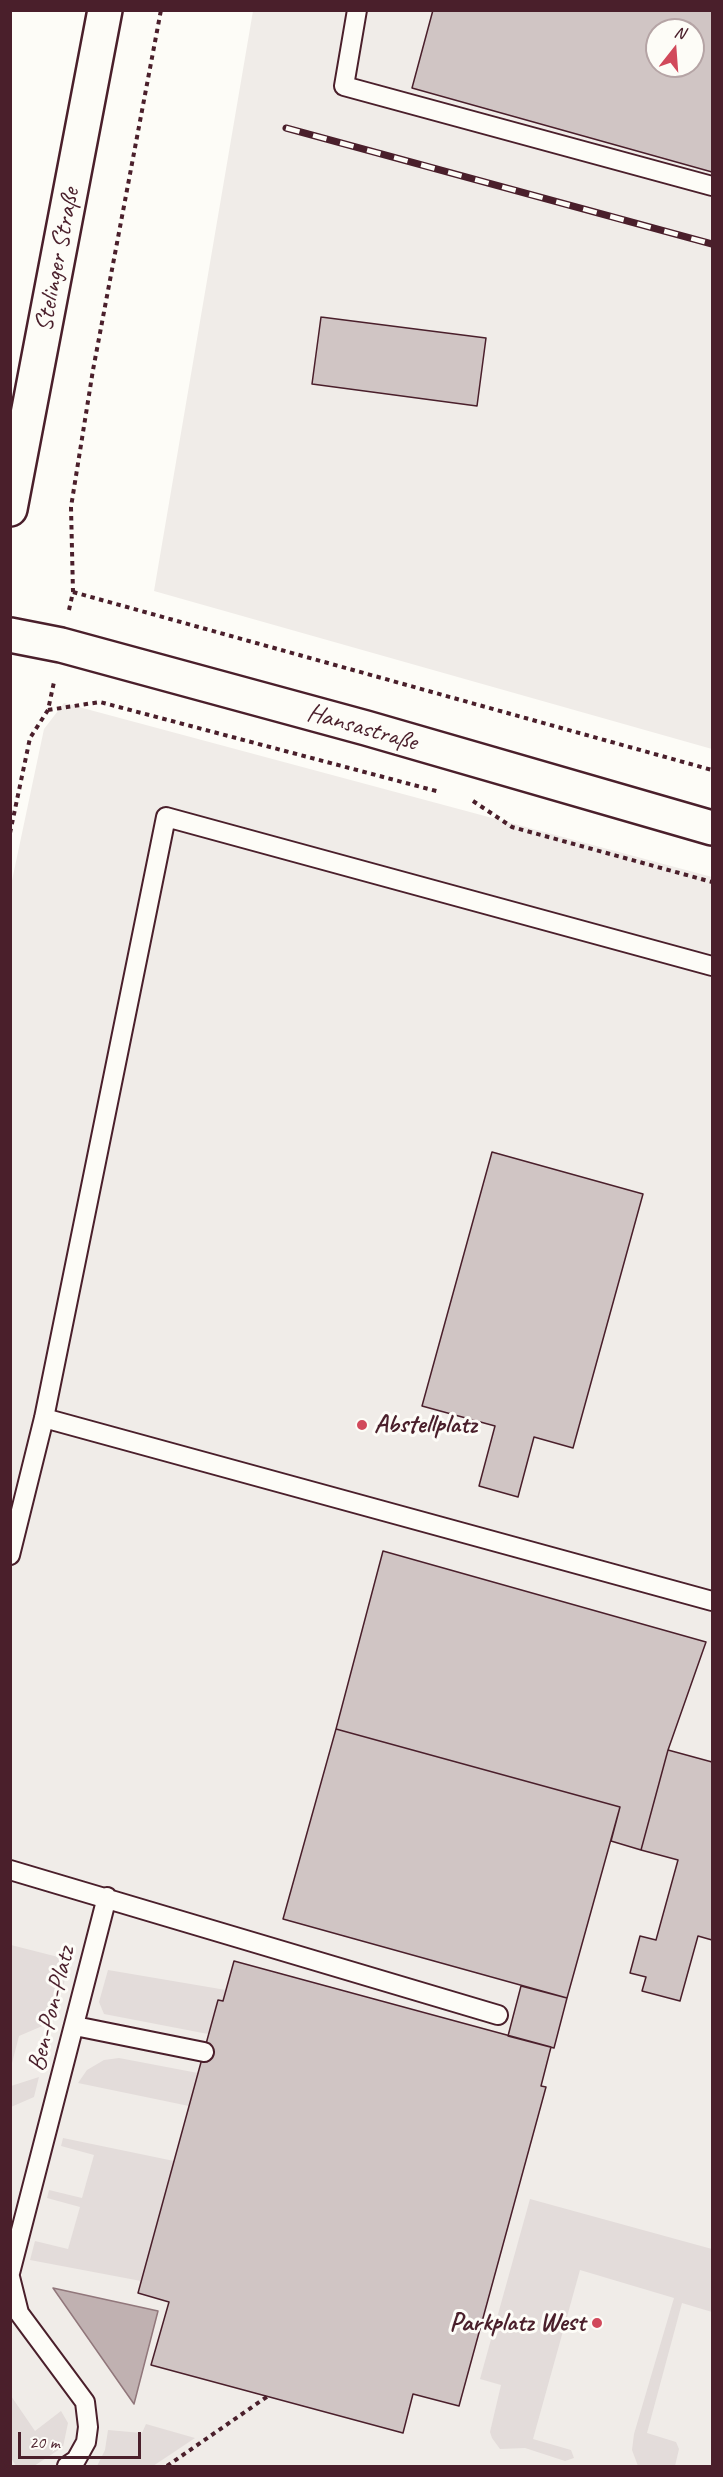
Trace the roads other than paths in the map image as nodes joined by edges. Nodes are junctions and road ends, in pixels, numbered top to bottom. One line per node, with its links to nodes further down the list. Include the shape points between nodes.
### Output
1 (105, 10): 4 (street, Stelinger Straße)
2 (357, 10): 3 (lane, via 344,86)
3 (712, 186)
4 (10, 509)
5 (10, 635): 6 (street, Hansastraße, via 61,645 355,725)
6 (712, 828)
7 (712, 966): 8 (lane, via 166,817)
8 (44, 1418): 9 (lane); 10 (lane)
9 (10, 1555)
10 (712, 1601)
11 (10, 1870): 12 (lane)
12 (106, 1897): 13 (lane); 14 (lane, Ben-Pon-Platz)
13 (498, 2015)
14 (75, 2026): 15 (lane); 16 (lane, Ben-Pon-Platz)
15 (204, 2052)
16 (10, 2275): 17 (lane, Ben-Pon-Platz, via 19,2313 85,2402 86,2442 76,2460)
17 (67, 2466)

